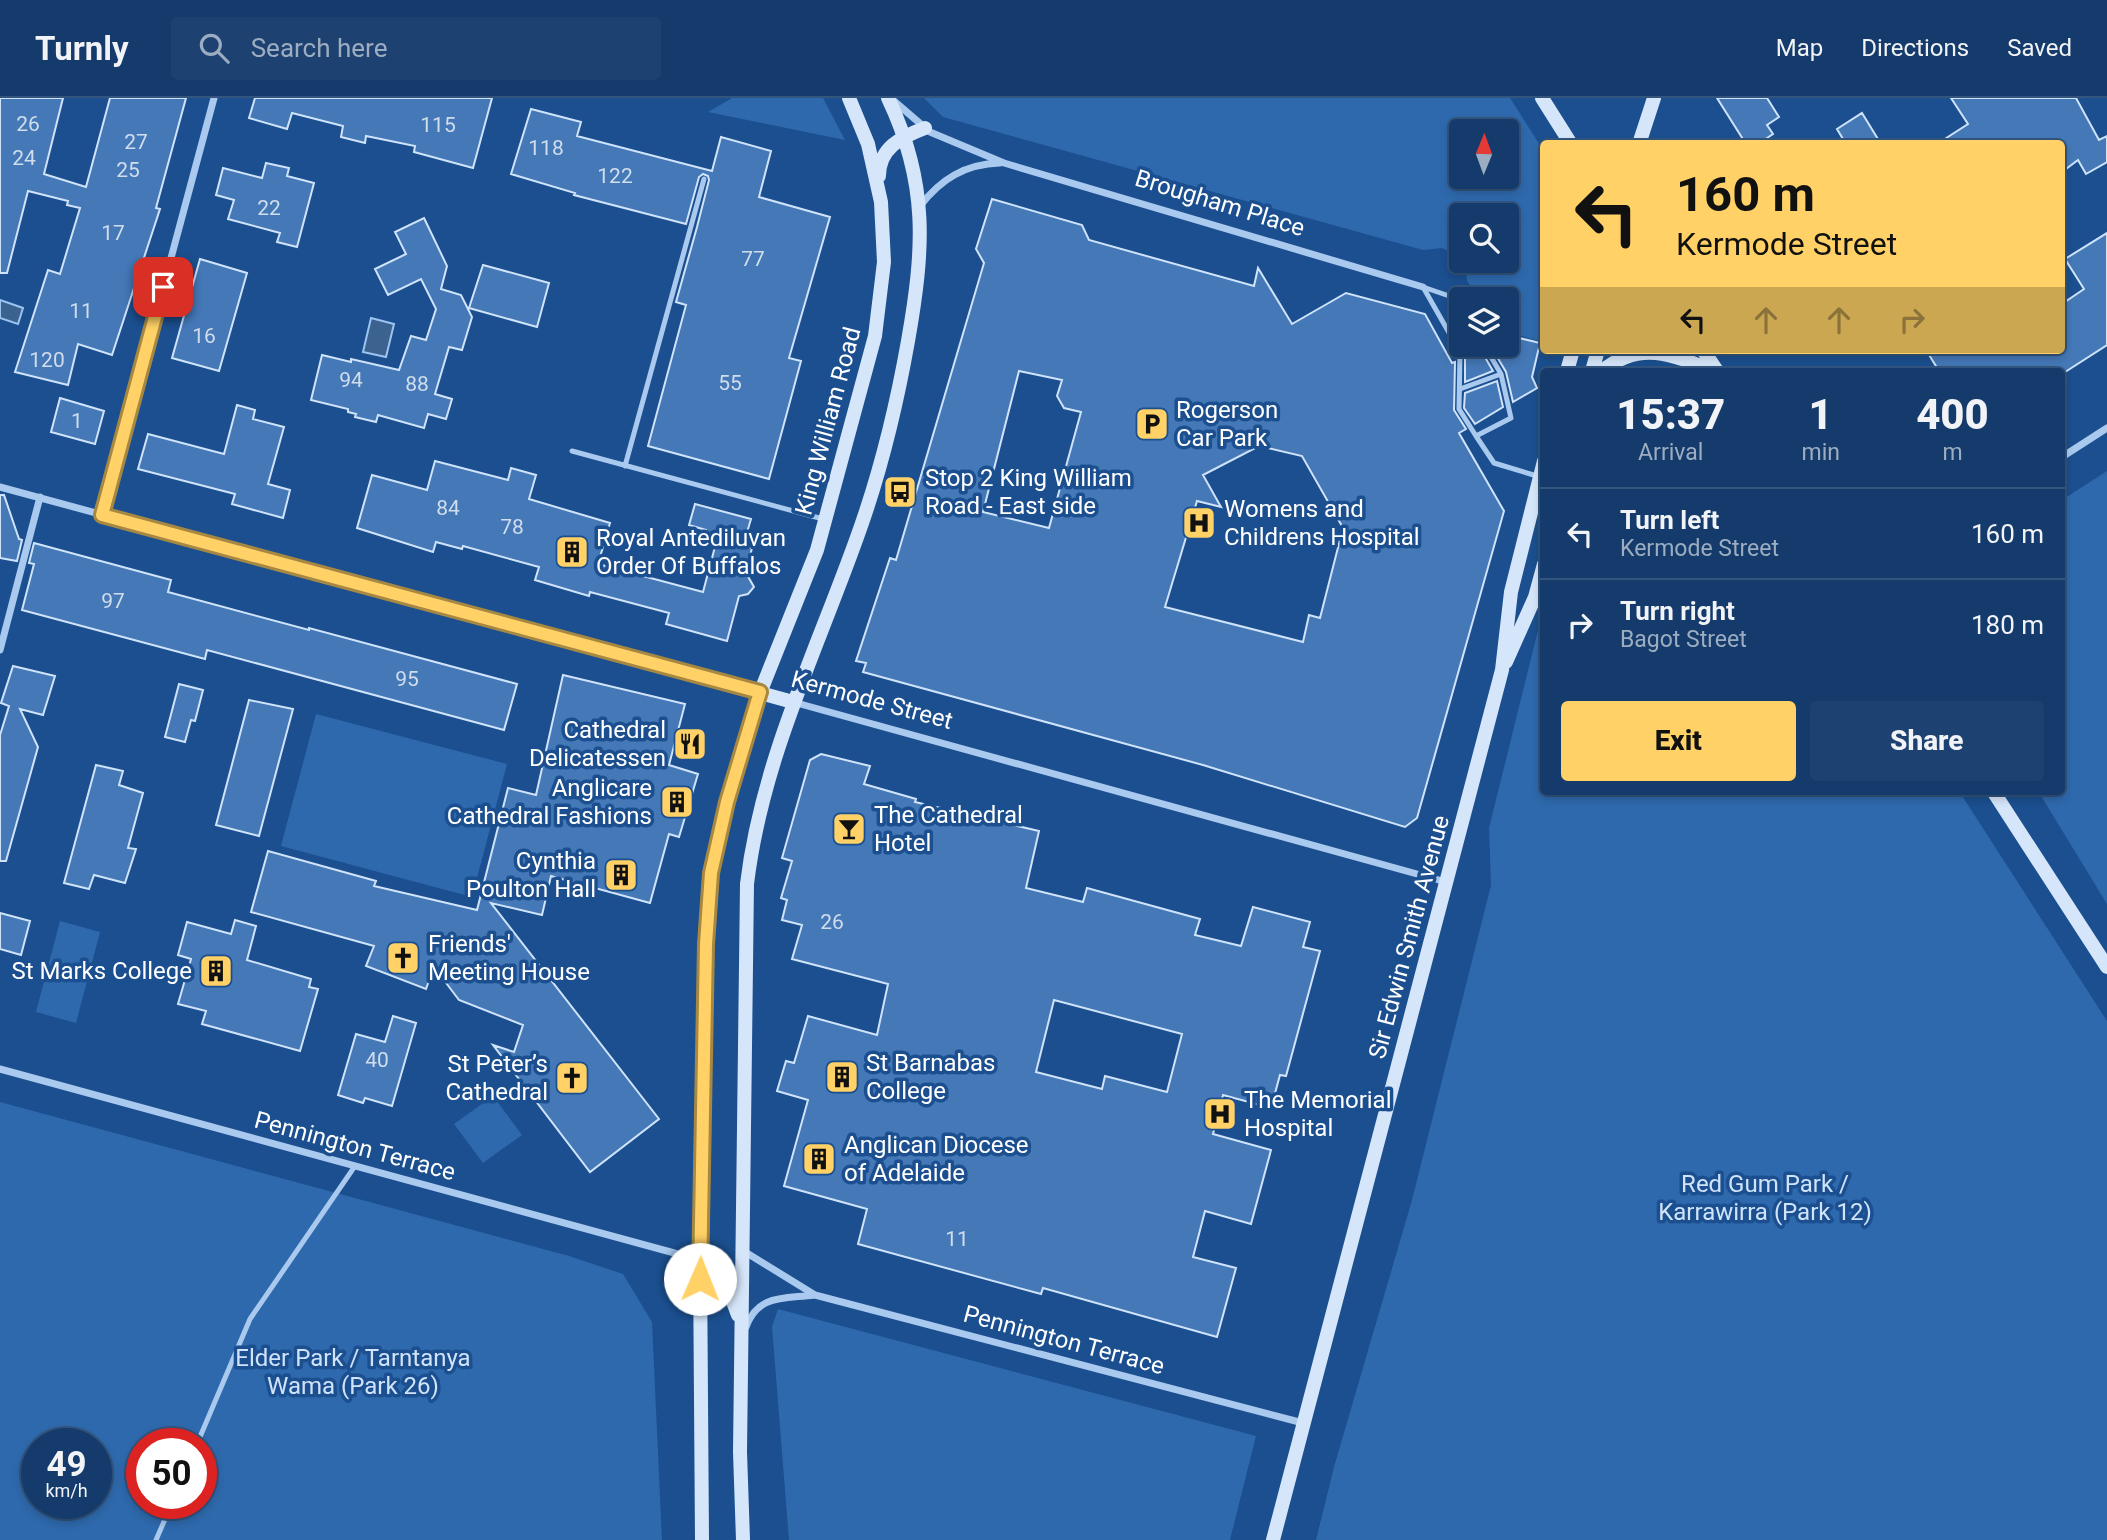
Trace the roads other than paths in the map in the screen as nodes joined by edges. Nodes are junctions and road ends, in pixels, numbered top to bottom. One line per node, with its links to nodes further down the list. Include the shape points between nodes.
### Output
1 (214, 98): 32 (street)
2 (849, 98): 12 (main road, King William Road, via 867,144)
3 (890, 98): 6 (street, Brougham Place); 7 (main road)
4 (1542, 98): 8 (main road)
5 (1654, 98): 9 (main road)
6 (925, 128): 7 (main road); 10 (street, Brougham Place)
7 (905, 136): 12 (main road, via 881,161); 13 (main road)
8 (1568, 140)
9 (1640, 140)
10 (1004, 163): 13 (street, Brougham Place, via 976,165 951,175); 14 (street, Brougham Place)
11 (704, 179): 27 (lane)
12 (881, 202): 33 (main road, King William Road, via 884,262 875,336)
13 (920, 206): 38 (main road, via 919,278 895,408 861,525)
14 (1423, 287): 15 (lane); 22 (lane, via 1460,352)
15 (1449, 296)
16 (1640, 354): 19 (main road)
17 (1664, 354): 20 (main road)
18 (1491, 357): 21 (lane)
19 (1607, 368)
20 (1707, 368)
21 (1501, 374): 22 (lane); 24 (lane, via 1511,418)
22 (1460, 389): 24 (lane, via 1459,409)
23 (2107, 428): 26 (street)
24 (1476, 436): 29 (lane, via 1494,463)
25 (572, 451): 27 (lane)
26 (2065, 455)
27 (625, 466): 33 (lane)
28 (1540, 474): 29 (main road, Sir Edwin Smith Avenue)
29 (1539, 477): 36 (main road, Sir Edwin Smith Avenue, via 1511,592)
30 (0, 487): 31 (street, Kermode Street)
31 (40, 497): 32 (street, Kermode Street); 35 (street)
32 (102, 515): 37 (street, Kermode Street)
33 (826, 519): 37 (main road, King William Road)
34 (1540, 579): 36 (main road, Sir Edwin Smith Avenue)
35 (0, 650)
36 (1502, 670): 40 (main road, Sir Edwin Smith Avenue)
37 (760, 692): 38 (main road, Kermode Street); 45 (main road, King William Road, via 711,873)
38 (793, 702): 40 (street, Kermode Street); 44 (main road, via 762,805 747,884)
39 (1995, 795): 41 (main road)
40 (1447, 882): 49 (main road, Sir Edwin Smith Avenue)
41 (2107, 967)
42 (0, 1069): 43 (street, Pennington Terrace)
43 (355, 1166): 45 (street, Pennington Terrace); 50 (lane, via 250,1319)
44 (742, 1250): 46 (street, Pennington Terrace); 47 (main road)
45 (700, 1260): 47 (main road, via 726,1283); 53 (main road, King William Road)
46 (815, 1295): 48 (street, Pennington Terrace, via 769,1301 754,1309); 49 (street, Pennington Terrace)
47 (741, 1325): 48 (main road)
48 (741, 1352): 54 (main road)
49 (1304, 1423): 55 (main road, Sir Edwin Smith Avenue)
50 (204, 1428)
51 (165, 1519): 52 (lane)
52 (156, 1540)
53 (702, 1540)
54 (743, 1540)
55 (1273, 1540)

